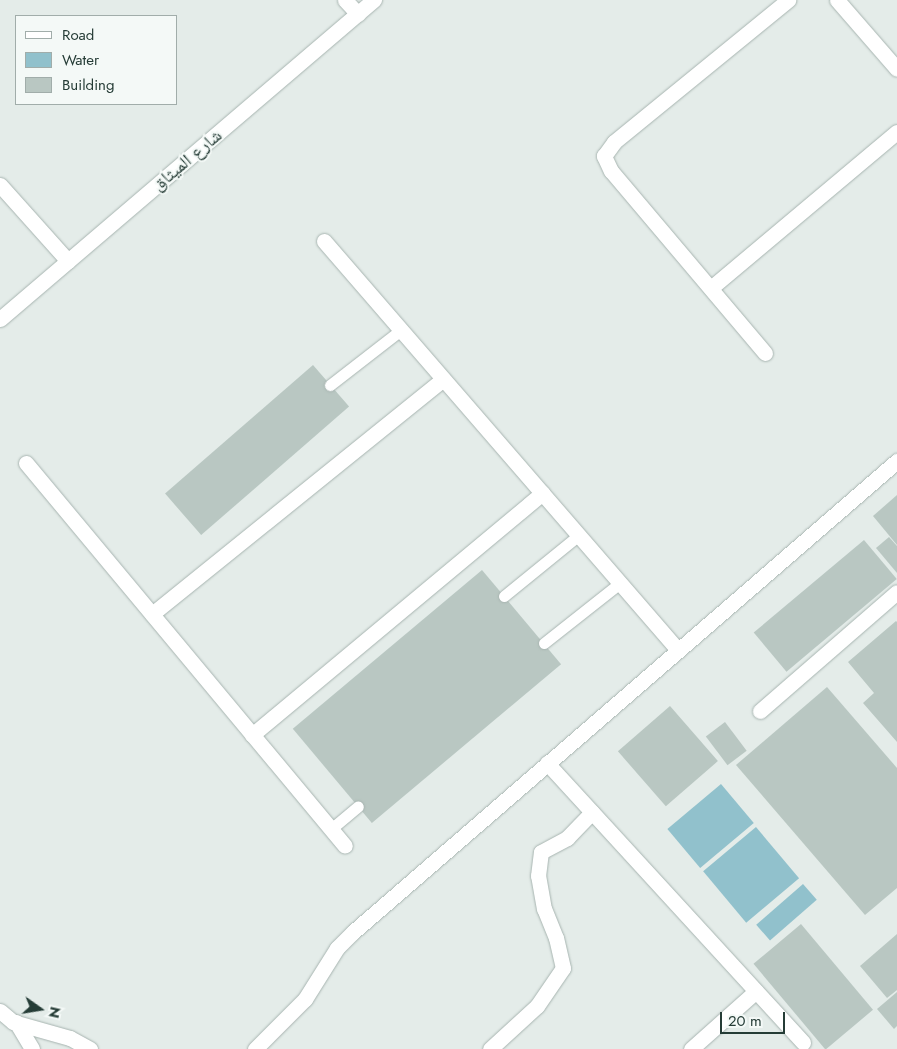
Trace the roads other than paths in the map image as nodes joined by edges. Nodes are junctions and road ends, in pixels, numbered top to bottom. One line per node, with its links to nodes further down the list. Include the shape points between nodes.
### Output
1 (345, 0): 5 (street)
2 (374, 0): 5 (street, شارع الميثاق)
3 (788, 0): 11 (street, via 614,142 604,156 612,171)
4 (837, 0): 6 (street)
5 (358, 14): 10 (street, شارع الميثاق)
6 (897, 69)
7 (897, 132): 11 (street)
8 (0, 185): 10 (street)
9 (324, 241): 13 (street)
10 (68, 262): 12 (street, شارع الميثاق)
11 (712, 287): 14 (street)
12 (0, 319)
13 (401, 330): 15 (street); 16 (lane)
14 (765, 353)
15 (443, 379): 19 (street); 24 (street)
16 (330, 385)
17 (897, 461): 26 (street)
18 (26, 463): 24 (street)
19 (542, 493): 20 (street); 28 (street)
20 (579, 535): 21 (street); 23 (lane)
21 (620, 583): 25 (lane); 26 (street)
22 (897, 592): 27 (street)
23 (504, 596)
24 (152, 614): 28 (street)
25 (544, 644)
26 (678, 650): 29 (street)
27 (760, 711)
28 (252, 735): 32 (street)
29 (547, 763): 31 (street); 40 (street, via 337,948 306,999)
30 (358, 806): 32 (lane)
31 (592, 812): 34 (street); 41 (street, via 567,838 541,852 538,876 544,909 556,938 562,968 537,1006)
32 (331, 829): 33 (street)
33 (345, 846)
34 (756, 991): 37 (street); 42 (street)
35 (0, 1011): 36 (street)
36 (16, 1022): 38 (street); 39 (street, via 70,1038)
37 (803, 1042)
38 (32, 1049)
39 (90, 1049)
40 (255, 1049)
41 (490, 1049)
42 (691, 1049)

